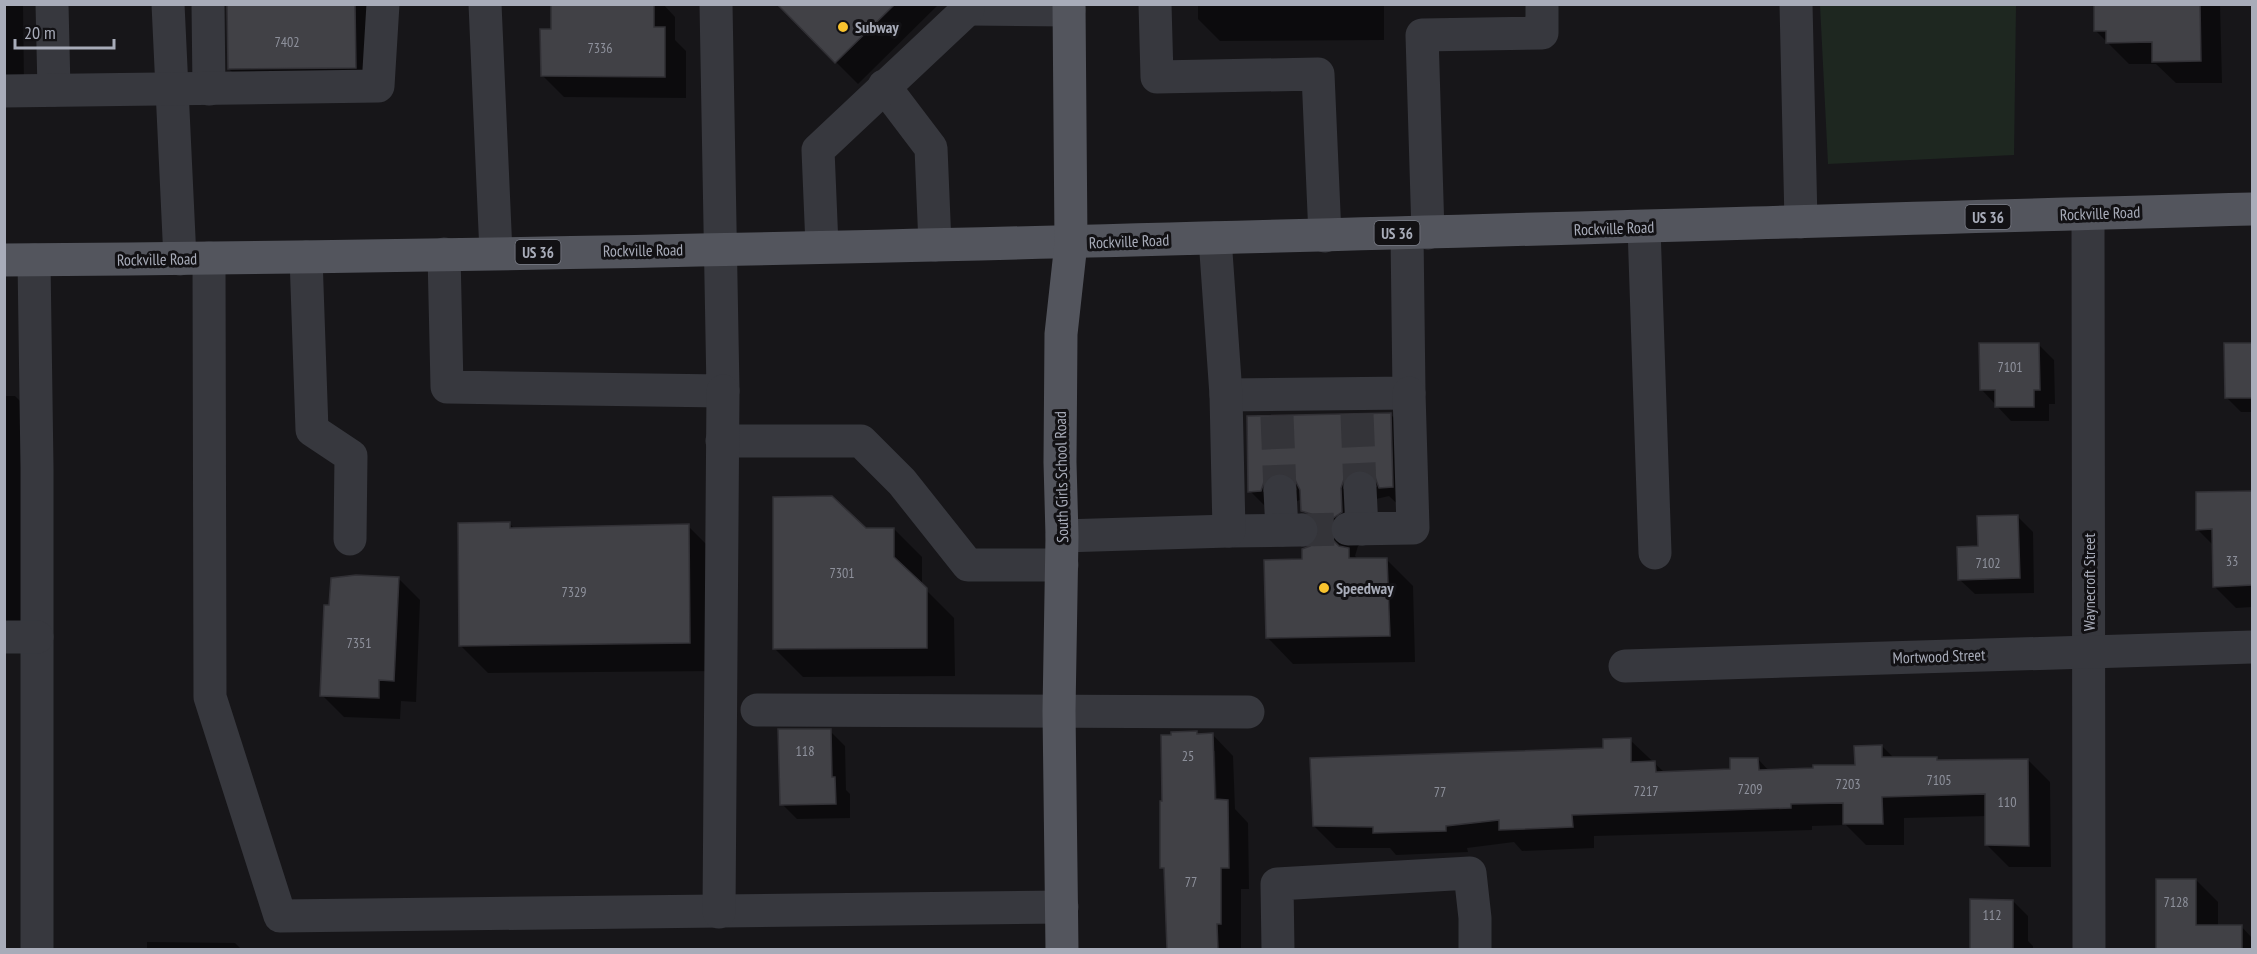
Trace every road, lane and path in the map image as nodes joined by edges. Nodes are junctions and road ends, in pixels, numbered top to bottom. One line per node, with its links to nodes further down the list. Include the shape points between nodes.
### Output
1 (52, 4): 15 (street)
2 (168, 4): 13 (street)
3 (208, 4): 14 (street)
4 (383, 4): 14 (street, via 378,86)
5 (485, 4): 28 (street)
6 (716, 4): 27 (street)
7 (1155, 4): 22 (street, via 1157,77 1318,74)
8 (1542, 4): 21 (street, via 1542,33 1422,35)
9 (1796, 4): 19 (street)
10 (968, 7): 11 (street); 12 (street)
11 (1069, 7): 24 (main road, South Girls School Road)
12 (884, 86): 25 (street, via 931,148); 26 (street, via 818,150)
13 (172, 89): 14 (street); 15 (street); 31 (street)
14 (209, 89)
15 (54, 90): 16 (street)
16 (4, 91)
17 (2253, 209): 18 (main road, Rockville Road / US 36)
18 (2088, 214): 19 (main road, Rockville Road / US 36); 46 (street, Waynecroft Street)
19 (1801, 222): 20 (main road, Rockville Road / US 36)
20 (1644, 227): 21 (main road, Rockville Road / US 36); 42 (street)
21 (1417, 233): 22 (main road, Rockville Road / US 36); 34 (street)
22 (1325, 236): 23 (main road, Rockville Road / US 36)
23 (1215, 238): 24 (main road, Rockville Road / US 36); 35 (street)
24 (1071, 243): 25 (main road, Rockville Road / US 36); 41 (main road, South Girls School Road, via 1061,334)
25 (935, 245): 26 (main road, Rockville Road / US 36)
26 (822, 246): 27 (main road, Rockville Road / US 36)
27 (722, 249): 28 (main road, Rockville Road / US 36); 33 (street)
28 (496, 253): 29 (main road, Rockville Road / US 36)
29 (444, 254): 30 (main road, Rockville Road / US 36); 33 (street, via 447,387)
30 (306, 257): 31 (main road, Rockville Road / US 36); 40 (street, via 312,430 351,456)
31 (194, 259): 32 (main road, Rockville Road / US 36); 52 (street, via 210,698 280,916)
32 (19, 260): 44 (street, via 37,468)
33 (723, 391): 36 (street)
34 (1409, 393): 35 (street, via 1357,403 1276,405); 37 (street, via 1413,528 1355,529)
35 (1226, 395): 39 (street)
36 (722, 441): 41 (street, via 861,441 902,482 968,565); 52 (street)
37 (1360, 488)
38 (1280, 490): 39 (street, via 1291,530)
39 (1228, 531): 41 (street)
40 (350, 539)
41 (1062, 551): 49 (main road, South Girls School Road)
42 (1655, 553)
43 (4, 637): 44 (street)
44 (37, 637): 53 (street)
45 (2253, 647): 46 (street, Mortwood Street)
46 (2089, 652): 47 (street, Mortwood Street); 57 (street, Waynecroft Street)
47 (1625, 666)
48 (757, 710): 49 (street)
49 (1059, 711): 50 (street); 51 (main road, South Girls School Road)
50 (1248, 712)
51 (1062, 907): 52 (street); 54 (main road, South Girls School Road)
52 (719, 912)
53 (37, 950)
54 (1062, 950)
55 (1278, 950): 56 (street, via 1277,884 1470,873)
56 (1476, 950)
57 (2089, 950)

